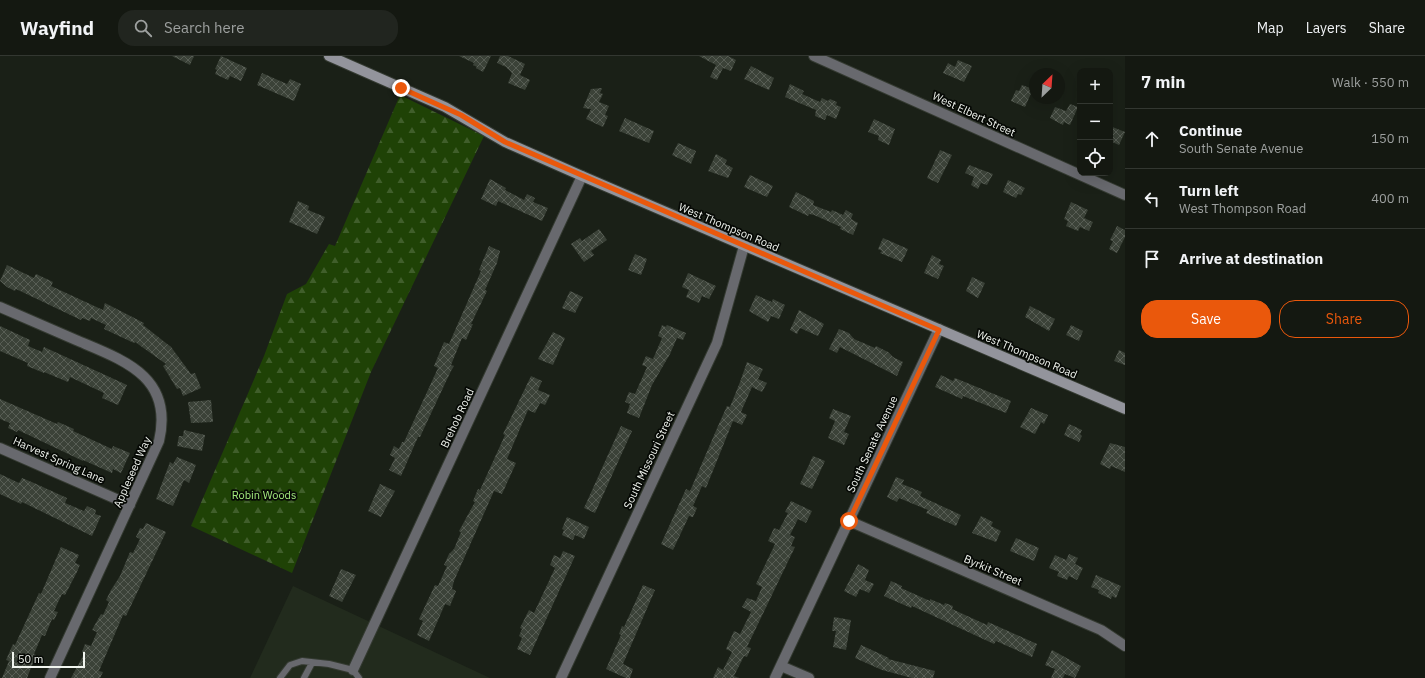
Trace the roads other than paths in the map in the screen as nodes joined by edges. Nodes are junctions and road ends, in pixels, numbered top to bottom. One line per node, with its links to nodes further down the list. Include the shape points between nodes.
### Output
1 (329, 56): 3 (main road, West Thompson Road, via 445,107 505,142)
2 (814, 56): 4 (street, West Elbert Street)
3 (582, 176): 5 (main road, West Thompson Road); 15 (street, Brehob Road)
4 (1125, 195)
5 (744, 246): 7 (main road, West Thompson Road); 19 (street, South Missouri Street, via 717,342)
6 (0, 307): 10 (street, Appleseed Way, via 128,362 142,374 154,390 161,409 162,430)
7 (939, 330): 8 (main road, West Thompson Road); 11 (street, South Senate Avenue)
8 (1125, 409)
9 (0, 448): 10 (street, Harvest Spring Lane)
10 (130, 505): 16 (street, Appleseed Way)
11 (849, 521): 12 (street, Byrkit Street, via 1101,630); 14 (street, South Senate Avenue)
12 (1125, 646)
13 (312, 663): 15 (lane, via 328,664); 17 (lane, via 302,661 290,665); 18 (lane)
14 (781, 666): 20 (street, South Senate Avenue); 21 (street)
15 (356, 674)
16 (50, 678)
17 (280, 678)
18 (304, 678)
19 (561, 678)
20 (775, 678)
21 (809, 678)

